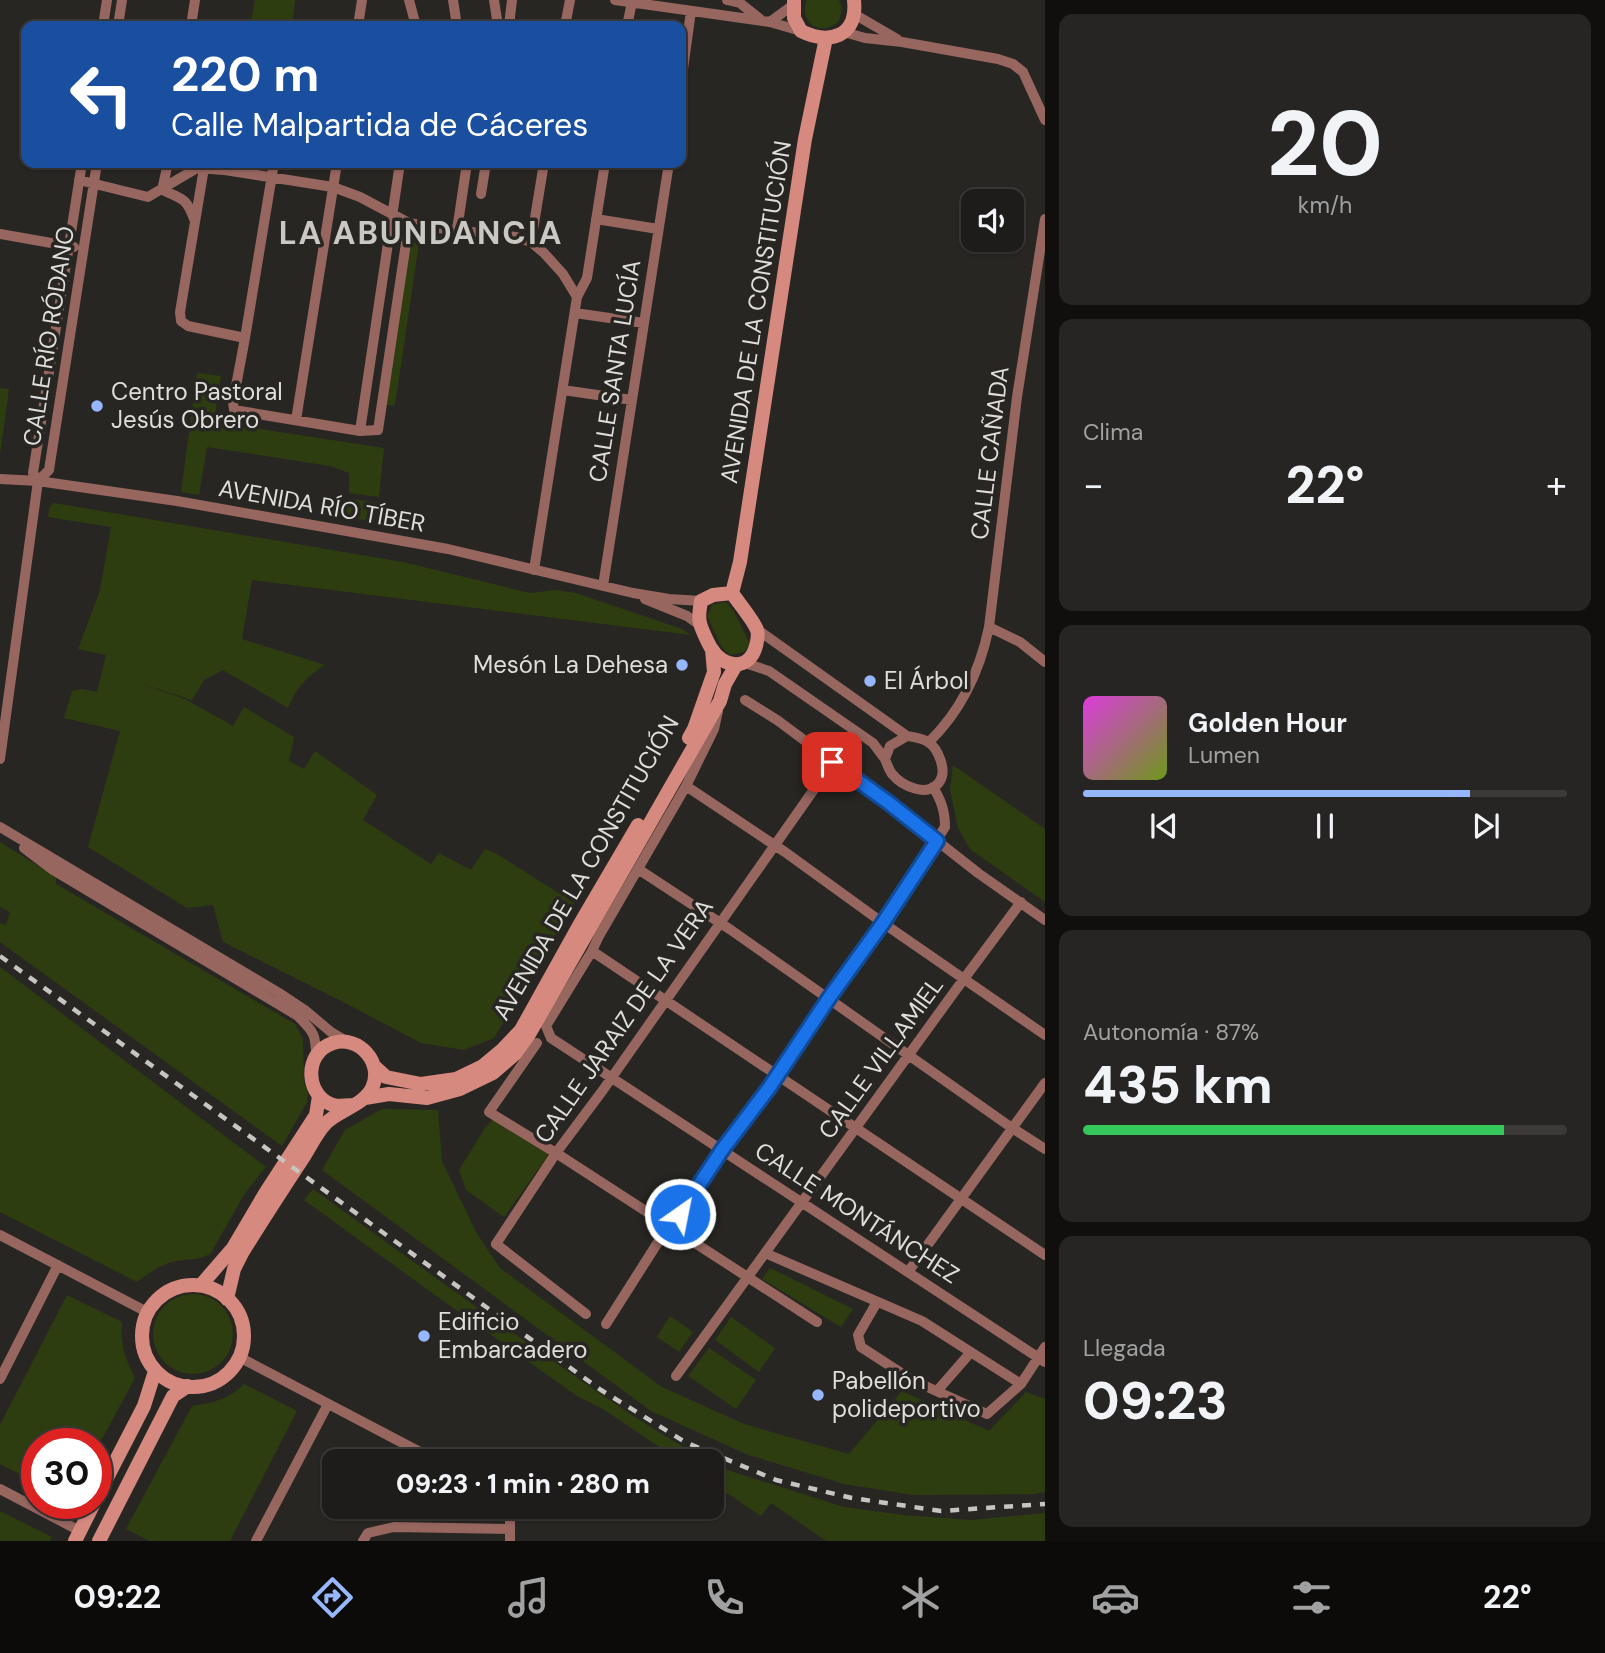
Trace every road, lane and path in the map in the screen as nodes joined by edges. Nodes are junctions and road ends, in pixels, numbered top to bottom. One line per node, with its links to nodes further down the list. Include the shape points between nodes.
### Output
1 (107, 0): 16 (street)
2 (122, 0): 17 (street)
3 (195, 0): 18 (street)
4 (362, 0): 19 (street)
5 (409, 0): 20 (street)
6 (453, 0): 21 (street)
7 (494, 0): 22 (street)
8 (512, 0): 23 (street)
9 (570, 0): 24 (street)
10 (615, 0): 12 (street)
11 (727, 0): 26 (street)
12 (632, 2): 15 (street); 25 (street)
13 (794, 2): 26 (street); 27 (main road, via 794,18)
14 (854, 7): 28 (main road); 30 (street)
15 (691, 11): 26 (street); 31 (street)
16 (104, 21)
17 (119, 21)
18 (192, 21)
19 (359, 21)
20 (415, 21)
21 (456, 21)
22 (497, 21)
23 (510, 21)
24 (566, 21)
25 (628, 21)
26 (766, 21): 27 (street)
27 (801, 31): 29 (main road)
28 (844, 32): 29 (main road); 30 (street)
29 (826, 38): 77 (main road, AVENIDA DE LA CONSTITUCIÓN, via 805,139)
30 (902, 42): 32 (street, via 1013,64 1023,72)
31 (686, 47)
32 (1045, 120)
33 (81, 168): 48 (street, CALLE RÍO RÓDANO)
34 (96, 168): 49 (street, CALLE RÍO RÓDANO)
35 (167, 168): 51 (street)
36 (193, 168): 51 (street)
37 (196, 168): 56 (street)
38 (210, 168): 47 (street)
39 (273, 168): 47 (street)
40 (336, 168): 50 (street)
41 (399, 168): 53 (street)
42 (466, 168): 59 (street)
43 (485, 168): 52 (street)
44 (543, 168): 61 (street)
45 (602, 168): 54 (street)
46 (668, 168): 58 (street, CALLE SANTA LUCÍA)
47 (272, 177): 50 (street); 67 (street)
48 (79, 180): 49 (street); 62 (street, CALLE RÍO RÓDANO)
49 (94, 184): 51 (street, via 148,197); 63 (street, CALLE RÍO RÓDANO)
50 (333, 187): 53 (street); 70 (street)
51 (162, 190): 56 (street, via 190,206)
52 (481, 194)
53 (392, 213): 57 (street); 71 (street)
54 (596, 219): 58 (street); 64 (street, via 587,278)
55 (1045, 219): 80 (street, CALLE CAÑADA, via 1017,397)
56 (194, 220): 67 (street, via 181,321)
57 (409, 223): 59 (street); 71 (street, via 379,430)
58 (658, 229): 66 (street, CALLE SANTA LUCÍA)
59 (457, 230): 61 (street)
60 (0, 234): 62 (street)
61 (531, 242): 64 (street, via 563,274)
62 (69, 246): 63 (street); 73 (street, CALLE RÍO RÓDANO, via 33,473)
63 (83, 249): 73 (street, CALLE RÍO RÓDANO, via 49,470)
64 (577, 297): 65 (street)
65 (575, 313): 66 (street); 68 (street)
66 (644, 323): 69 (street, CALLE SANTA LUCÍA)
67 (246, 338): 70 (street, via 234,410)
68 (563, 390): 69 (street); 74 (street)
69 (632, 400): 75 (street, CALLE SANTA LUCÍA)
70 (296, 420): 71 (street)
71 (360, 431)
72 (0, 479): 73 (street, AVENIDA RÍO TÍBER)
73 (38, 481): 74 (street, AVENIDA RÍO TÍBER, via 448,549); 90 (street)
74 (534, 570): 75 (street, AVENIDA RÍO TÍBER)
75 (603, 586): 76 (street, AVENIDA RÍO TÍBER)
76 (632, 593): 78 (street, AVENIDA RÍO TÍBER); 79 (street, AVENIDA RÍO TÍBER)
77 (732, 593): 78 (main road, via 713,594); 81 (main road)
78 (701, 601): 79 (main road)
79 (701, 626): 82 (main road)
80 (989, 627): 83 (street, via 1020,642); 89 (street, CALLE CAÑADA, via 973,680 943,729)
81 (758, 630): 84 (main road, via 754,654); 88 (street)
82 (712, 649): 84 (main road, via 724,662); 113 (main road, AVENIDA DE LA CONSTITUCIÓN, via 714,672 694,729 521,1030 482,1066 456,1079 421,1084 386,1077)
83 (1045, 662)
84 (741, 664): 86 (main road, AVENIDA DE LA CONSTITUCIÓN, via 725,684); 87 (street, via 769,671)
85 (745, 700): 92 (street)
86 (720, 701): 93 (street, AVENIDA DE LA CONSTITUCIÓN, via 714,729); 118 (main road, AVENIDA DE LA CONSTITUCIÓN, via 515,1054 493,1073 460,1089 427,1098 389,1094)
87 (855, 731): 91 (street, via 873,743); 92 (street, CALLE JARAIZ DE LA VERA)
88 (907, 736): 89 (street); 91 (street, via 890,746)
89 (929, 742): 94 (street, via 939,754 943,771)
90 (0, 758)
91 (885, 759): 94 (street, via 891,773 905,785 921,790)
92 (832, 762): 96 (street); 97 (street, CALLE JARAIZ DE LA VERA)
93 (686, 786): 97 (street); 98 (street, AVENIDA DE LA CONSTITUCIÓN)
94 (933, 787): 96 (street, via 945,814 945,827)
95 (0, 828): 109 (street, via 279,993); 112 (street, via 53,870 298,1016 312,1030)
96 (937, 841): 99 (street); 102 (street)
97 (775, 845): 101 (street, CALLE JARAIZ DE LA VERA); 102 (street)
98 (638, 869): 101 (street); 103 (street, AVENIDA DE LA CONSTITUCIÓN)
99 (1021, 902): 100 (street); 104 (street, CALLE VILLAMIEL)
100 (1045, 920)
101 (719, 923): 105 (street); 106 (street, CALLE JARAIZ DE LA VERA)
102 (883, 923): 104 (street); 105 (street)
103 (592, 951): 106 (street); 107 (street, AVENIDA DE LA CONSTITUCIÓN)
104 (965, 979): 108 (street); 111 (street, CALLE VILLAMIEL)
105 (829, 998): 111 (street); 114 (street)
106 (665, 1002): 114 (street); 115 (street, CALLE JARAIZ DE LA VERA)
107 (546, 1026): 115 (street, CALLE MONTÁNCHEZ, via 551,1038)
108 (1045, 1035)
109 (348, 1042): 112 (main road, via 334,1043); 113 (main road, via 368,1054)
110 (537, 1043): 123 (street, via 489,1112)
111 (909, 1054): 119 (street, CALLE VILLAMIEL); 120 (street)
112 (316, 1056): 117 (main road, via 311,1078)
113 (374, 1067): 118 (main road, via 372,1088)
114 (777, 1076): 119 (street); 122 (street)
115 (611, 1078): 122 (street, CALLE MONTÁNCHEZ); 123 (street, CALLE JARAIZ DE LA VERA)
116 (1045, 1083): 120 (street)
117 (319, 1096): 118 (main road, via 338,1106); 133 (main road, via 316,1115 233,1248)
118 (359, 1101): 134 (main road, via 326,1123 312,1144 242,1252)
119 (856, 1128): 124 (street); 125 (street, CALLE VILLAMIEL)
120 (1012, 1128): 121 (street); 124 (street)
121 (1045, 1149)
122 (722, 1150): 125 (street, CALLE MONTÁNCHEZ); 126 (street)
123 (556, 1153): 126 (street); 137 (street, CALLE JARAIZ DE LA VERA, via 496,1244)
124 (960, 1198): 129 (street); 131 (street)
125 (802, 1203): 128 (street, CALLE VILLAMIEL); 131 (street, CALLE MONTÁNCHEZ)
126 (670, 1227): 132 (street); 139 (street)
127 (0, 1235): 130 (street)
128 (765, 1253): 132 (street, CALLE VILLAMIEL); 135 (street)
129 (1045, 1255)
130 (58, 1265): 136 (street); 146 (street)
131 (908, 1272): 143 (street, CALLE MONTÁNCHEZ)
132 (748, 1277): 138 (street); 145 (street, CALLE VILLAMIEL)
133 (201, 1285): 134 (main road); 136 (main road, via 178,1287 160,1296)
134 (227, 1299): 142 (main road, via 243,1324)
135 (877, 1302): 141 (street, via 922,1321); 149 (street, via 858,1335 861,1347)
136 (148, 1311): 144 (main road, via 142,1341)
137 (586, 1314)
138 (817, 1322)
139 (606, 1324)
140 (1045, 1346): 143 (street)
141 (971, 1352): 147 (street); 149 (street)
142 (239, 1357): 148 (main road, via 228,1373 208,1384); 150 (street)
143 (1042, 1360): 147 (street)
144 (155, 1371): 148 (main road); 152 (main road, via 144,1406)
145 (676, 1376)
146 (0, 1378)
147 (1021, 1384): 149 (street, via 987,1414)
148 (188, 1386): 157 (main road, via 173,1396)
149 (937, 1391)
150 (328, 1404): 151 (street); 158 (street)
151 (414, 1449)
152 (112, 1468)
153 (0, 1489): 156 (street)
154 (86, 1519): 156 (main road)
155 (510, 1535): 159 (street, via 394,1527 368,1533)
156 (77, 1536)
157 (100, 1541)
158 (256, 1541)
159 (363, 1541)

